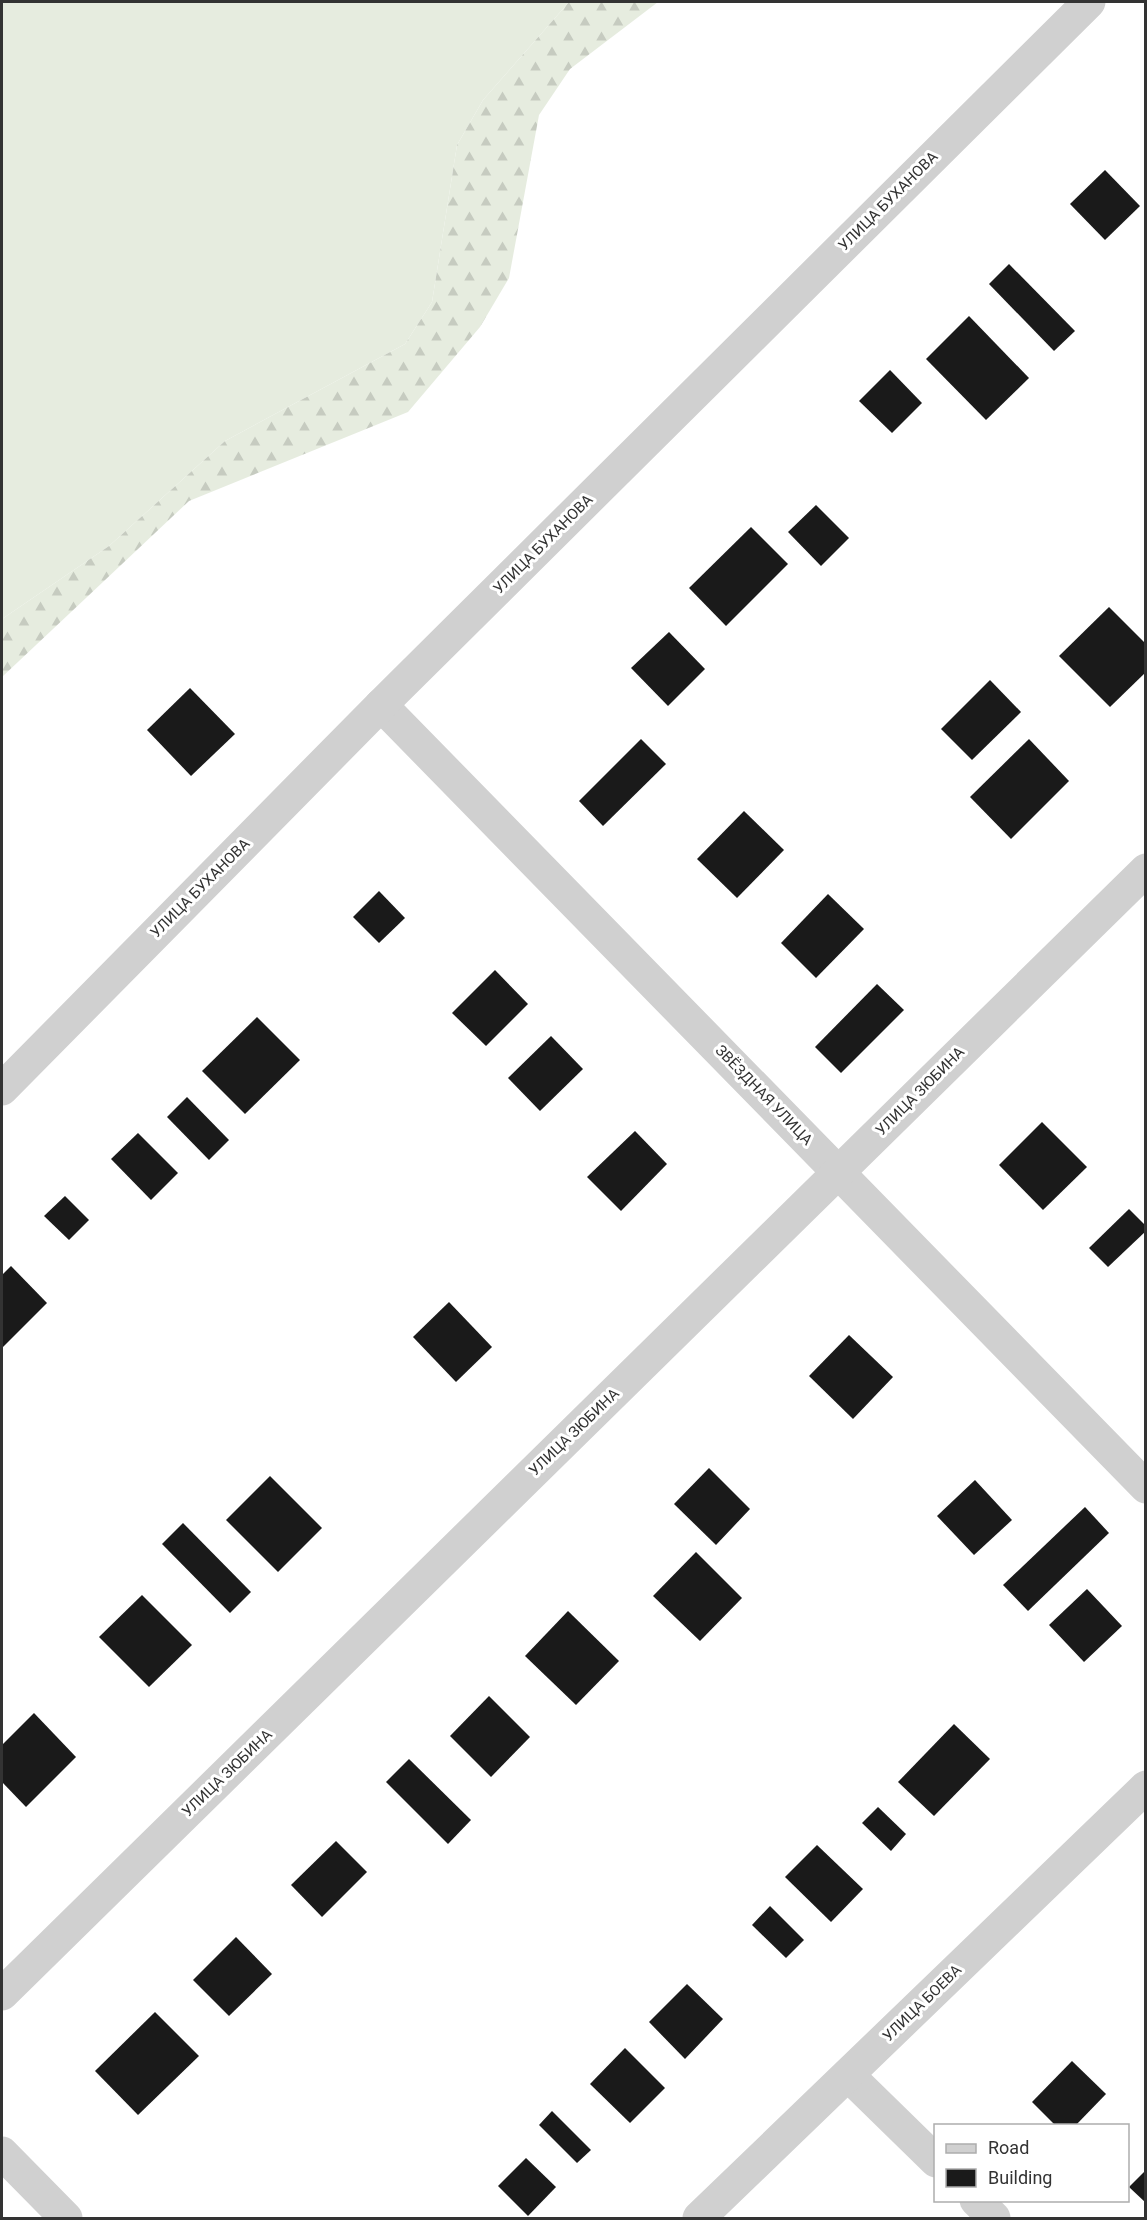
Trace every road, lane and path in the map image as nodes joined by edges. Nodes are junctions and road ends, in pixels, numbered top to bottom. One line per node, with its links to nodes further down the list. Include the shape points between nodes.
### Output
1 (1089, 2): 2 (street, УЛИЦА БУХАНОВА)
2 (381, 705): 4 (street, УЛИЦА БУХАНОВА); 5 (street, ЗВЁЗДНАЯ УЛИЦА)
3 (1146, 870): 5 (street, УЛИЦА ЗЮБИНА)
4 (2, 1089)
5 (839, 1172): 6 (street, ЗВЁЗДНАЯ УЛИЦА); 8 (street, УЛИЦА ЗЮБИНА)
6 (1146, 1487)
7 (1146, 1787): 9 (street, УЛИЦА БОЕВА)
8 (2, 1994)
9 (848, 2075): 11 (street); 14 (street, УЛИЦА БОЕВА)
10 (2, 2152): 13 (street)
11 (934, 2159)
12 (978, 2202): 15 (street)
13 (66, 2218)
14 (699, 2218)
15 (994, 2218)

